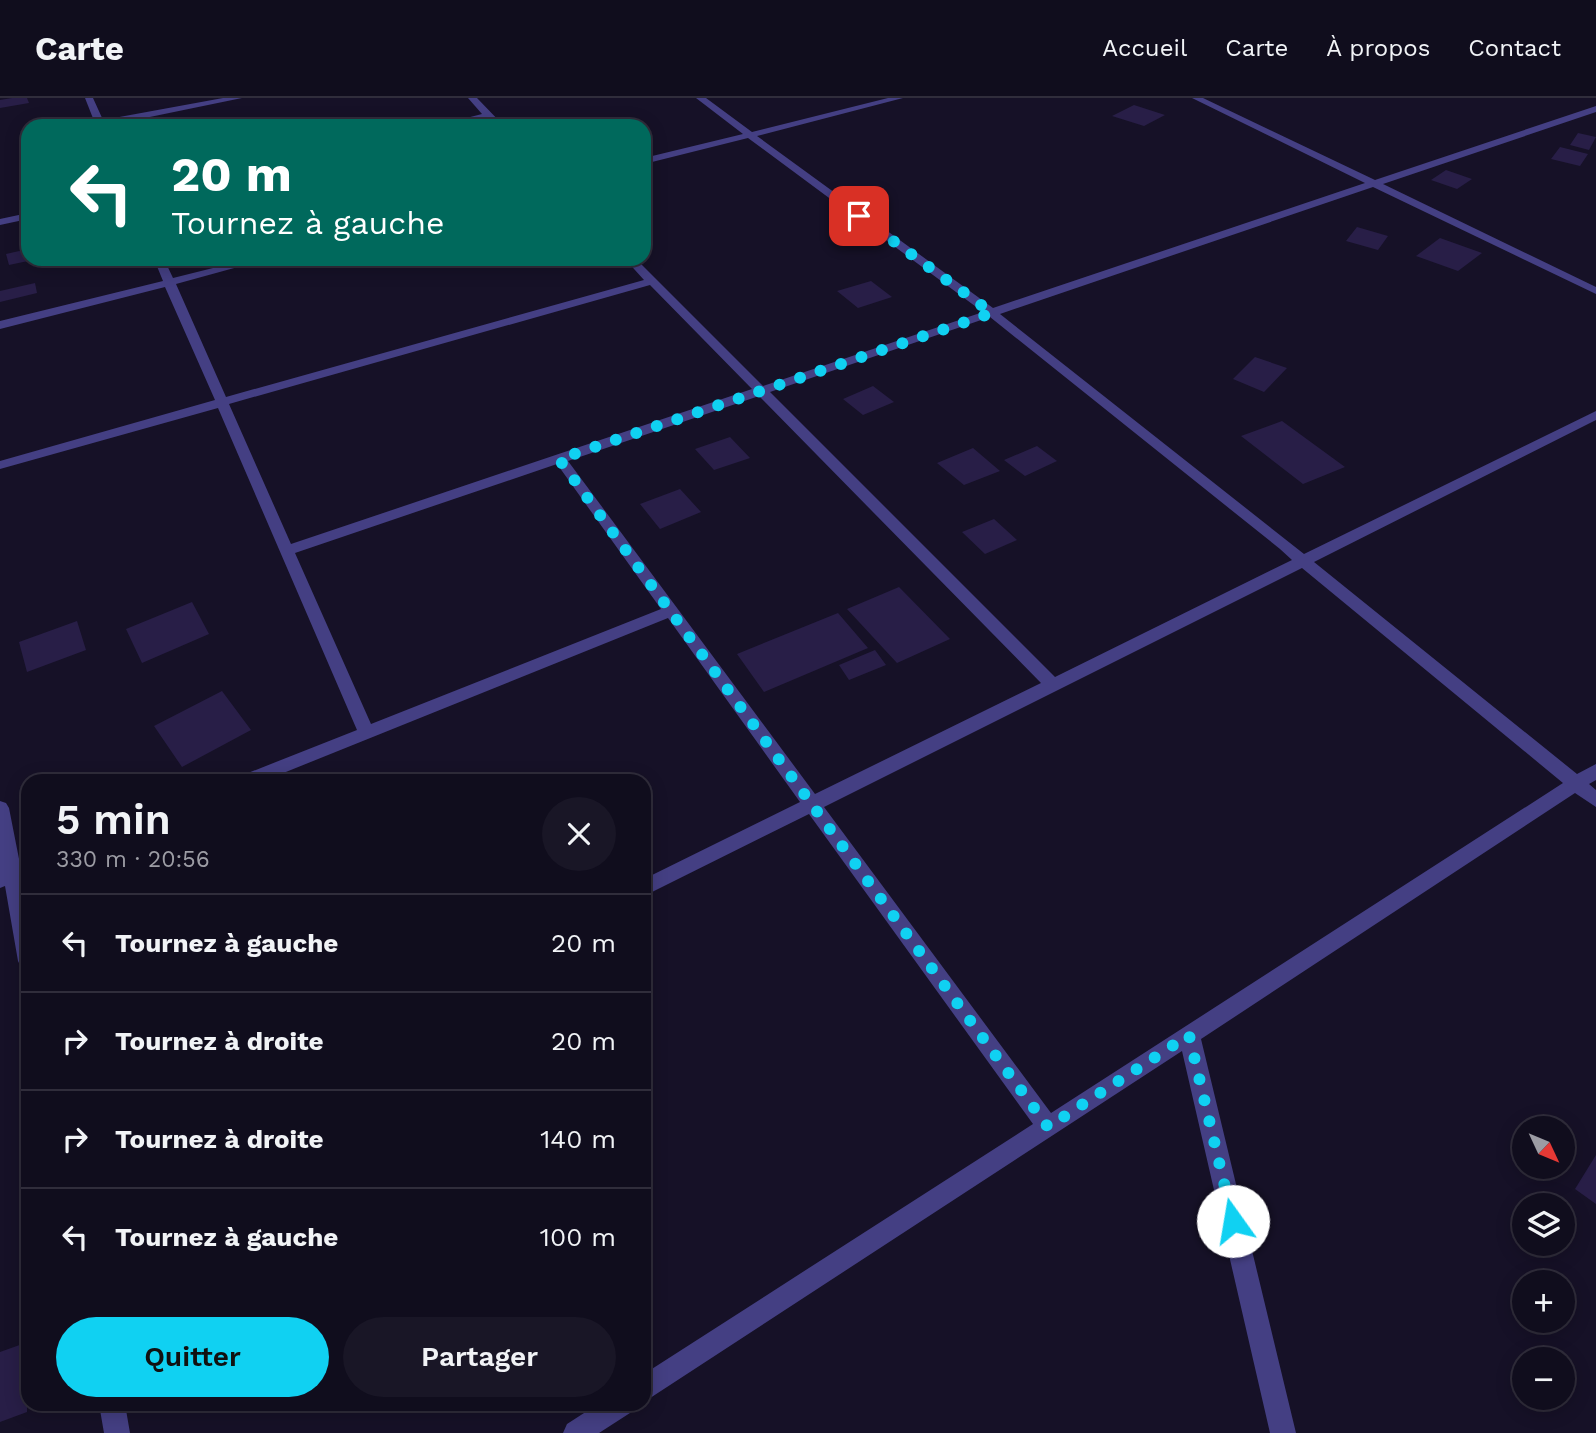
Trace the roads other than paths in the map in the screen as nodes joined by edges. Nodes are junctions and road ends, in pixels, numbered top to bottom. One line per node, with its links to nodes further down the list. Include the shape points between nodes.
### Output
1 (89, 98): 9 (street)
2 (238, 98): 10 (street)
3 (472, 98): 8 (street)
4 (700, 98): 13 (street)
5 (899, 98): 13 (street)
6 (1196, 98): 15 (street)
7 (1596, 109): 15 (street)
8 (488, 115): 11 (street); 12 (street)
9 (98, 119)
10 (131, 119)
11 (471, 119)
12 (492, 119)
13 (749, 134): 14 (street); 24 (street)
14 (651, 159)
15 (1374, 184): 23 (street); 24 (street)
16 (21, 218): 17 (street)
17 (0, 222)
18 (162, 266): 22 (street)
19 (235, 266): 22 (street)
20 (637, 266): 21 (street)
21 (652, 282): 26 (street); 27 (street)
22 (169, 283): 25 (street); 27 (street)
23 (1596, 291)
24 (992, 313): 26 (street); 32 (street)
25 (0, 326)
26 (761, 391): 29 (street); 34 (street)
27 (222, 402): 30 (street); 31 (street)
28 (1596, 415): 32 (street)
29 (559, 459): 31 (street); 33 (street)
30 (0, 465)
31 (286, 551): 35 (street)
32 (1302, 561): 34 (street); 38 (street)
33 (671, 611): 35 (street); 40 (street)
34 (1053, 685): 40 (street)
35 (367, 733): 37 (street)
36 (1596, 771): 38 (street)
37 (264, 774)
38 (1575, 785): 39 (street); 45 (street)
39 (1596, 800)
40 (812, 805): 43 (street); 46 (street)
41 (0, 808): 42 (street)
42 (13, 875): 44 (street)
43 (651, 885)
44 (21, 921)
45 (1189, 1035): 46 (street); 52 (street)
46 (1048, 1127): 47 (street)
47 (651, 1384)
48 (113, 1411): 50 (street)
49 (610, 1411): 51 (street)
50 (117, 1433)
51 (576, 1433)
52 (1283, 1433)

